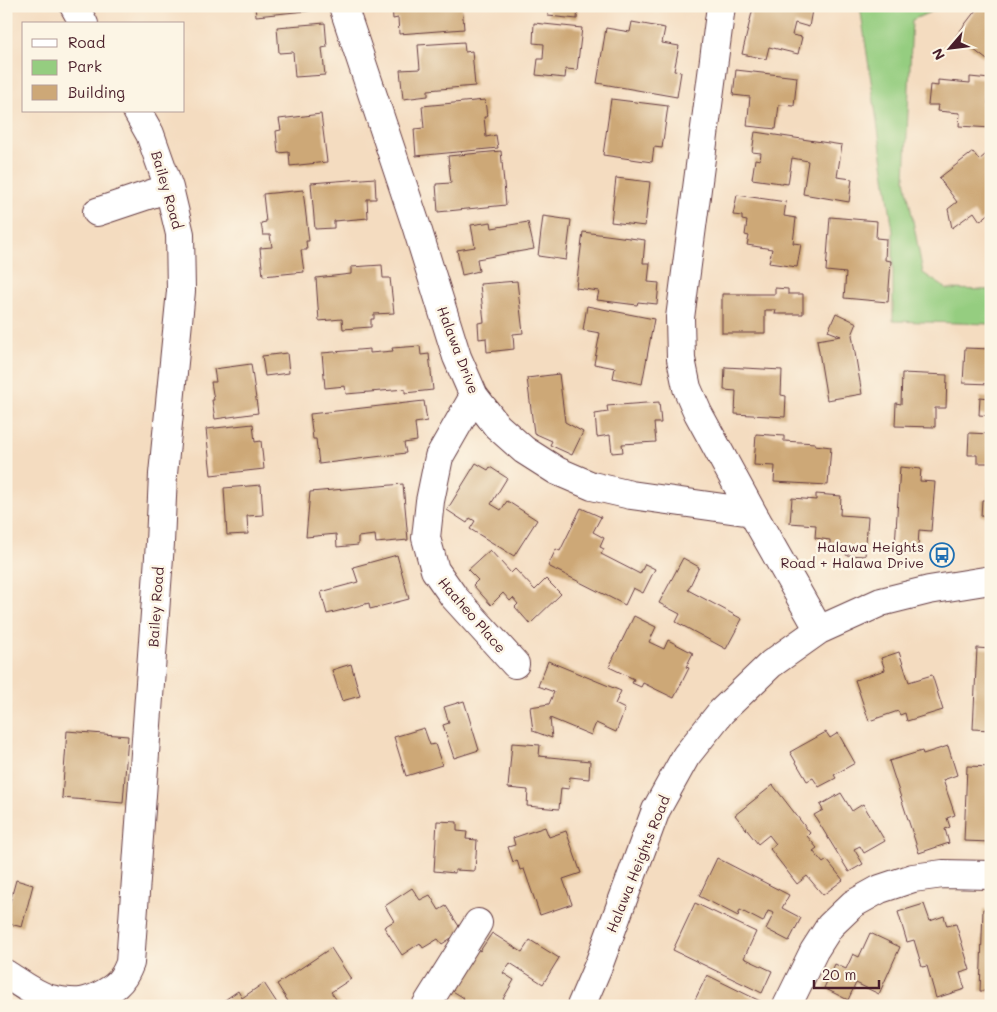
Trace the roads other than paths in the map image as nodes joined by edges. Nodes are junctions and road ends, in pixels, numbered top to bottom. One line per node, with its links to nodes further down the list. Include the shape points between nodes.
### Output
1 (74, 6): 4 (street)
2 (343, 6): 8 (street, Halawa Drive, via 458,357)
3 (720, 6): 9 (street, via 680,318 681,359 687,388 698,413)
4 (83, 22)
5 (138, 112): 6 (street, Bailey Road, via 150,134)
6 (169, 188): 7 (street); 15 (street, Bailey Road, via 180,234 181,291 162,474 159,562 130,963 123,978 110,989 81,1002 49,999)
7 (97, 212)
8 (474, 396): 9 (street, Halawa Drive, via 497,426 524,450 557,471 592,486 631,495); 12 (street, Haaheo Place, via 439,457 426,538 435,570 454,597)
9 (752, 512): 11 (street)
10 (991, 580): 11 (street, Halawa Heights Road, via 880,602)
11 (819, 630): 17 (street, Halawa Heights Road, via 771,664 721,712 686,756 656,810)
12 (515, 664)
13 (991, 875): 18 (street, via 943,874 913,878 880,889 853,904 830,926)
14 (478, 923): 16 (street)
15 (6, 974)
16 (426, 1006)
17 (581, 1006)
18 (787, 1006)

